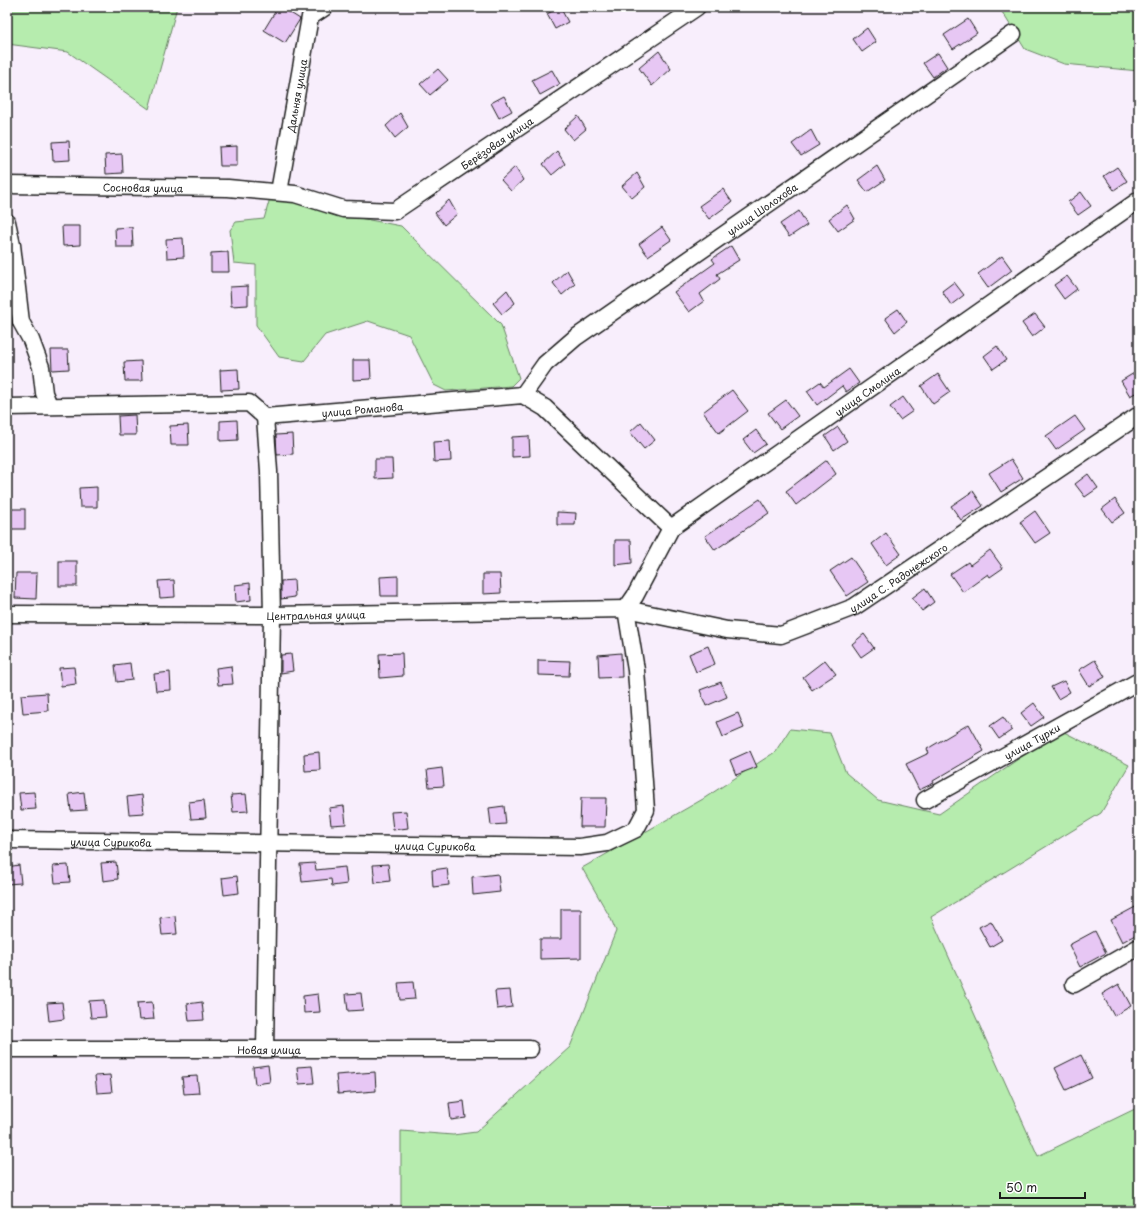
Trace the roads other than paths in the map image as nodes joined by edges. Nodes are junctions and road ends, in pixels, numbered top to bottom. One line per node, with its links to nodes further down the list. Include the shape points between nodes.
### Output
1 (325, 7): 5 (street, Дальняя улица, via 310,17)
2 (697, 7): 5 (street, Берёзовая улица, via 395,212 343,209 295,194)
3 (1013, 34): 8 (street, улица Шолохова, via 575,338 545,364)
4 (7, 185): 5 (street, Сосновая улица, via 228,188)
5 (279, 192)
6 (1139, 200): 13 (street, улица Смолина)
7 (7, 222): 9 (street, via 21,322 41,367 44,393)
8 (523, 395): 12 (street, улица Романова); 13 (street, via 545,408)
9 (49, 405): 10 (street); 12 (street, via 249,403)
10 (7, 406)
11 (1139, 415): 14 (street, улица С. Радонежского, via 854,607 781,635 727,630)
12 (265, 417): 16 (street, via 269,471)
13 (671, 528): 14 (street, улица Смолина)
14 (626, 609): 16 (street, Центральная улица); 20 (street, улица Сурикова, via 636,670 646,810 636,829 606,843 580,847)
15 (7, 614): 16 (street, Центральная улица)
16 (272, 615): 20 (street)
17 (1139, 680): 18 (street, улица Турки)
18 (925, 800)
19 (7, 840): 20 (street, улица Сурикова)
20 (268, 843): 24 (street)
21 (1139, 947): 22 (street)
22 (1074, 984)
23 (7, 1049): 24 (street, Новая улица)
24 (265, 1049): 25 (street, Новая улица)
25 (530, 1049)

